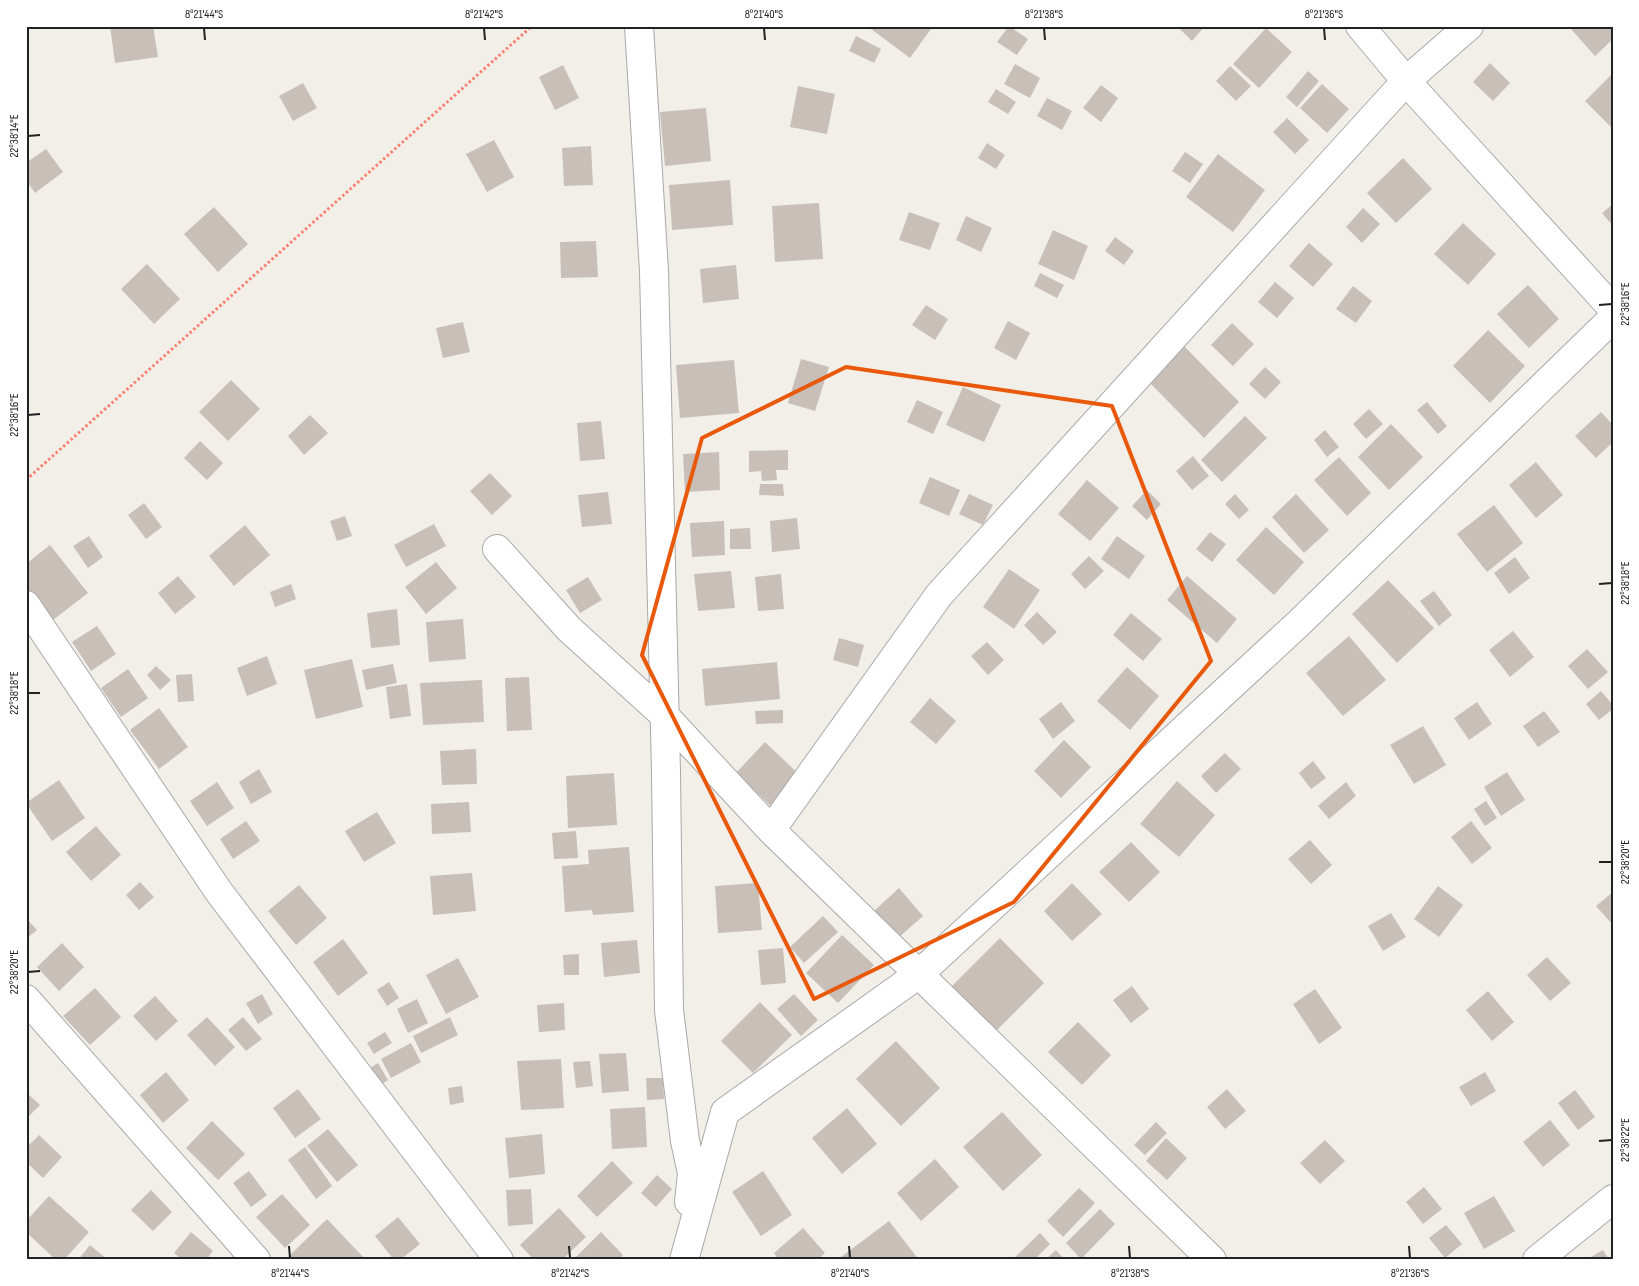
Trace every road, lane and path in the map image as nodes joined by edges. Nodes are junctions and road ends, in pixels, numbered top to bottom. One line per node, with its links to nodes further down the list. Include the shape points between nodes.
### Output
1 (532, 26): 8 (path)
2 (639, 26): 11 (street, via 654,271)
3 (1360, 26): 5 (street)
4 (1469, 26): 5 (street)
5 (1406, 81): 6 (street); 12 (street, via 939,595)
6 (1613, 308)
7 (1613, 318): 13 (street, via 1298,624)
8 (26, 480)
9 (496, 548): 11 (street, via 569,629)
10 (26, 605): 17 (street, via 219,892)
11 (664, 716): 12 (street); 18 (street, via 669,1010 692,1173)
12 (771, 830): 13 (street)
13 (919, 974): 18 (street, via 726,1112); 19 (street)
14 (26, 999): 16 (street)
15 (1613, 1199): 20 (street)
16 (256, 1260)
17 (500, 1260)
18 (684, 1260)
19 (1212, 1260)
20 (1537, 1260)

